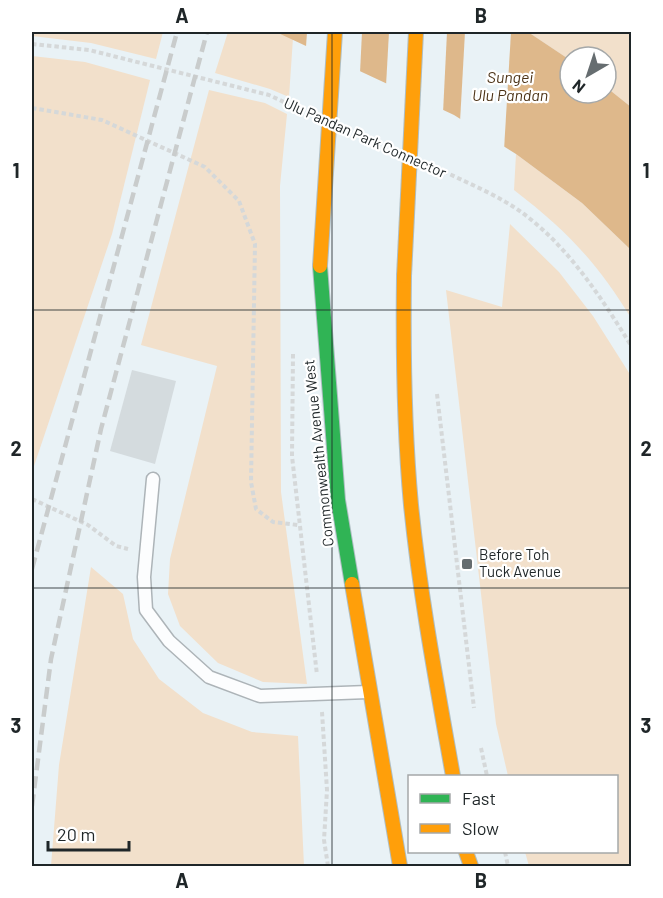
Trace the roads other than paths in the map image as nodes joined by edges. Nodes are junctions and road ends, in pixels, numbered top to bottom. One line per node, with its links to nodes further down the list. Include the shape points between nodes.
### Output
1 (335, 32): 4 (main road, Commonwealth Avenue West, bridge, via 320,266 338,500)
2 (416, 32): 5 (main road, bridge, via 404,276 403,386 411,505)
3 (153, 479): 4 (lane, via 144,577 146,610 168,641 209,677 260,696)
4 (369, 692): 6 (main road, Commonwealth Avenue West)
5 (453, 775)
6 (400, 867)

